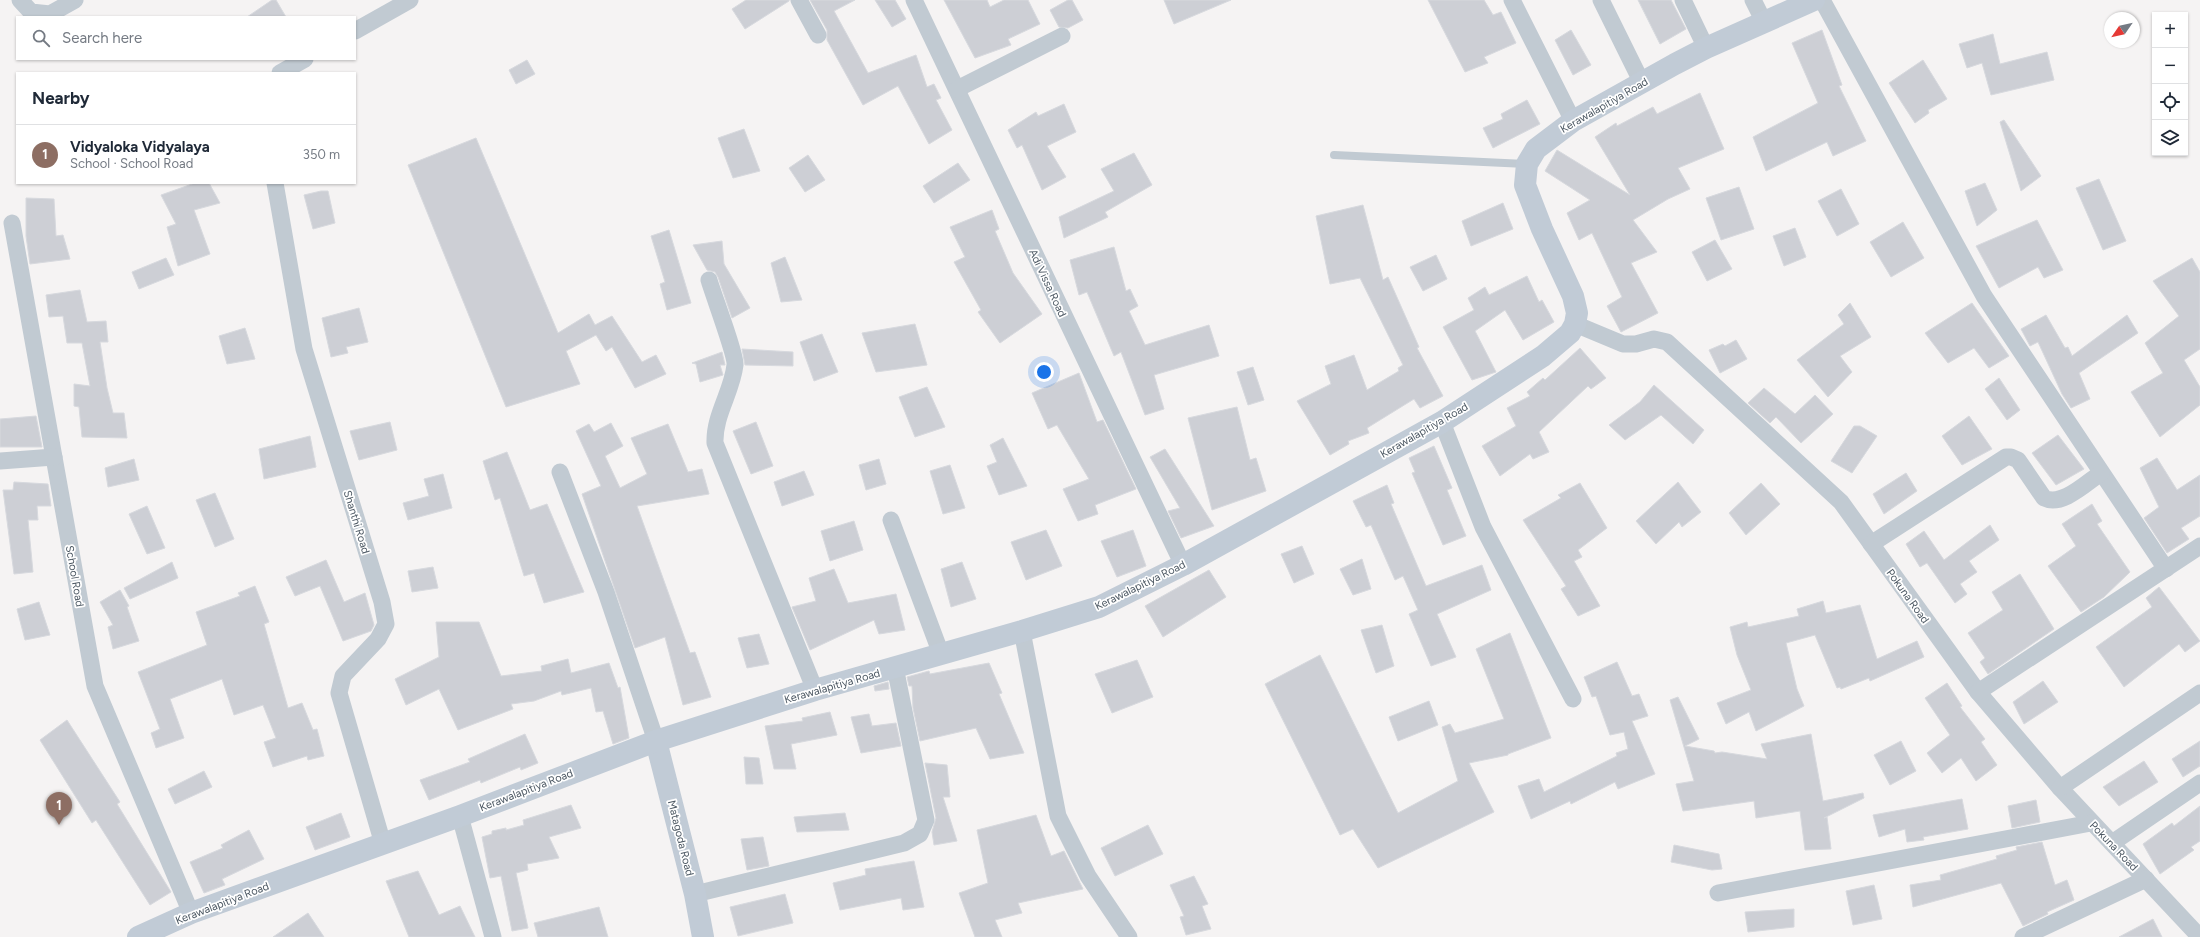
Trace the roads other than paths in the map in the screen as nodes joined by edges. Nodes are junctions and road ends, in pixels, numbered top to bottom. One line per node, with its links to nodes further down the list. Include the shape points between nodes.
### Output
1 (20, 0): 2 (street, via 31,12 50,14)
2 (75, 0)
3 (410, 0): 13 (street)
4 (798, 0): 14 (street)
5 (914, 0): 20 (street, Adi Vissa Road)
6 (1512, 0): 21 (street)
7 (1601, 0): 19 (street)
8 (1683, 0): 16 (street)
9 (1753, 0): 12 (street)
10 (1814, 0): 12 (street, Kerawalapitiya Road)
11 (1822, 0): 32 (street, via 1984,296)
12 (1764, 22): 16 (street, Kerawalapitiya Road)
13 (356, 30)
14 (818, 35)
15 (1062, 36): 20 (street)
16 (1706, 48): 19 (street, Kerawalapitiya Road)
17 (303, 60): 18 (street)
18 (282, 72)
19 (1642, 83): 21 (street, Kerawalapitiya Road)
20 (956, 89): 36 (street, Adi Vissa Road)
21 (1573, 121): 23 (street, Kerawalapitiya Road, via 1536,149)
22 (1334, 155): 23 (lane)
23 (1527, 164): 27 (street, Kerawalapitiya Road, via 1525,185 1573,296 1577,313)
24 (275, 184): 51 (street, Shanthi Road, via 304,349 382,602 386,624 378,639 343,676 339,693)
25 (12, 223): 29 (street, School Road)
26 (708, 280): 41 (street, via 736,363 715,429 715,443)
27 (1575, 324): 28 (street, Kerawalapitiya Road, via 1570,333 1543,356); 34 (street, Pokuna Road, via 1624,344 1654,339 1667,342 1841,502)
28 (1442, 422): 36 (street, Kerawalapitiya Road); 44 (street, via 1482,526)
29 (54, 457): 30 (street); 55 (street, School Road, via 95,686)
30 (0, 461)
31 (560, 472): 45 (street, via 606,592)
32 (2100, 473): 34 (street, via 2060,500 2050,501 2044,498 2018,460 2006,457); 37 (street)
33 (891, 520): 39 (street)
34 (1871, 544): 42 (street, Pokuna Road)
35 (2200, 546): 37 (street)
36 (1182, 565): 38 (street, Kerawalapitiya Road, via 1099,607)
37 (2166, 569): 42 (street)
38 (1022, 632): 39 (street, Kerawalapitiya Road); 60 (street, via 1058,816 1088,876)
39 (941, 654): 40 (street, Kerawalapitiya Road)
40 (895, 667): 41 (street, Kerawalapitiya Road); 54 (street, via 926,820 920,834 904,843)
41 (815, 690): 45 (street, Kerawalapitiya Road)
42 (1978, 692): 47 (street, Pokuna Road)
43 (2200, 693): 47 (street)
44 (1573, 699)
45 (656, 741): 48 (street, Kerawalapitiya Road); 54 (street, Matagoda Road)
46 (2200, 783): 50 (street)
47 (2060, 788): 49 (street, Pokuna Road)
48 (460, 816): 51 (street, Kerawalapitiya Road); 58 (street)
49 (2091, 822): 50 (street, Pokuna Road); 53 (street)
50 (2112, 843): 52 (street, Pokuna Road)
51 (383, 844): 55 (street, Kerawalapitiya Road)
52 (2146, 878): 56 (street, Pokuna Road); 61 (street)
53 (1718, 893)
54 (695, 894): 59 (street, Matagoda Road)
55 (191, 913): 57 (street, Kerawalapitiya Road)
56 (2199, 936)
57 (138, 937)
58 (493, 937)
59 (703, 937)
60 (1129, 937)
61 (2023, 937)

